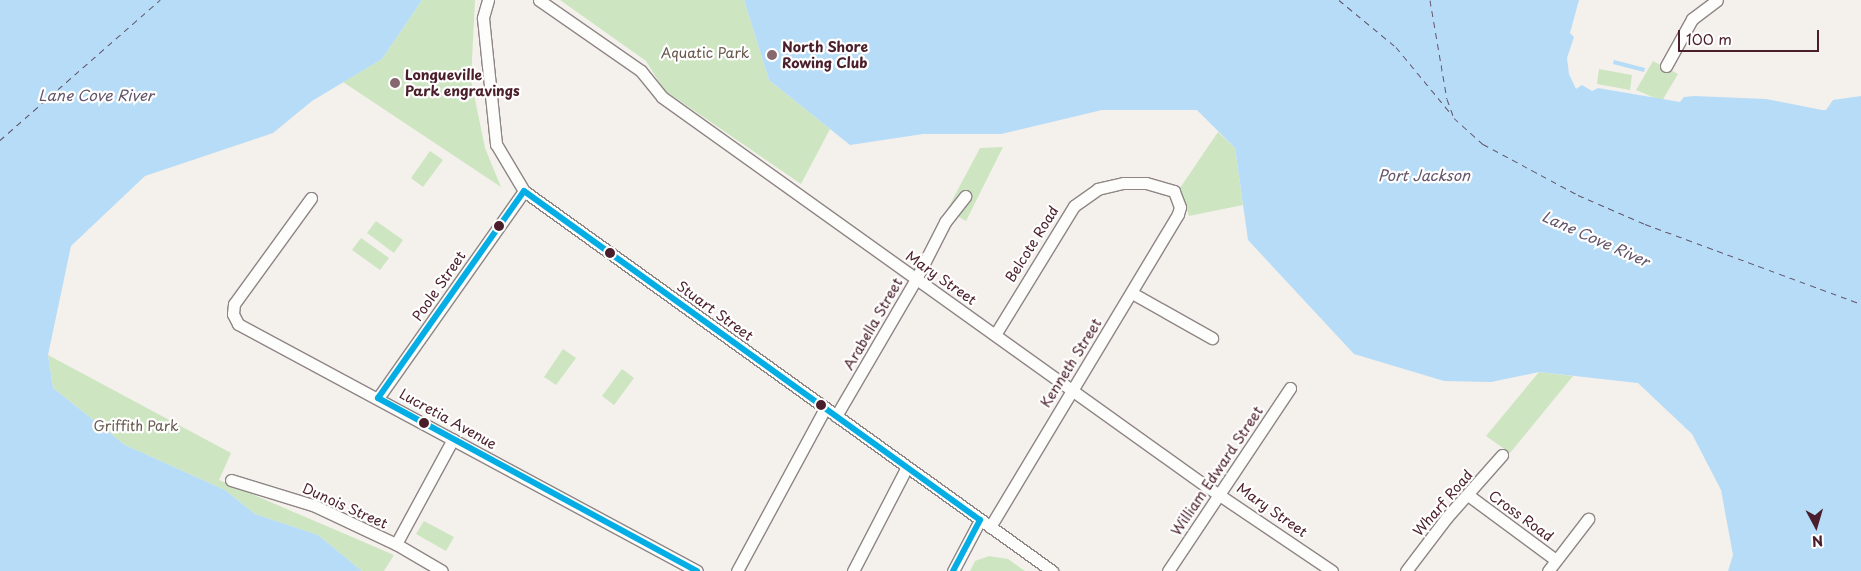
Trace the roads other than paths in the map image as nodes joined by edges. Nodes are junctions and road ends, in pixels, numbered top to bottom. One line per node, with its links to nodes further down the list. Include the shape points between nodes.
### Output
1 (488, 0): 5 (street, Stuart Street, via 483,18 496,144)
2 (539, 0): 9 (street, Mary Street, via 640,71 662,97)
3 (1717, 0): 4 (street, via 1692,19)
4 (1666, 66)
5 (524, 192): 15 (street, Poole Street); 16 (street, Stuart Street)
6 (965, 196): 9 (street, Arabella Street, via 945,222)
7 (311, 198): 15 (street, Lucretia Avenue, via 234,304 233,314 238,324)
8 (1178, 214): 10 (street, Kenneth Street); 11 (street, Belcote Road, via 1180,207 1174,191 1146,183 1134,181 1109,185 1090,194 1074,206 1060,225)
9 (916, 279): 11 (street, Mary Street); 17 (street, Arabella Street)
10 (1132, 292): 12 (street); 14 (street, Kenneth Street)
11 (995, 335): 14 (street, Mary Street)
12 (1212, 338)
13 (1290, 388): 22 (street, William Edward Street)
14 (1072, 390): 22 (street, Mary Street); 26 (street, Kenneth Street)
15 (378, 398): 18 (street, Lucretia Avenue)
16 (825, 408): 17 (street, Stuart Street); 31 (street)
17 (836, 416): 20 (street, Stuart Street)
18 (453, 439): 27 (street); 30 (street, Lucretia Avenue)
19 (1502, 455): 23 (street, Wharf Road)
20 (907, 467): 25 (street, Stuart Street); 32 (street)
21 (232, 480): 27 (street, Dunois Street, via 313,505)
22 (1221, 494): 35 (street, William Edward Street); 36 (street, Mary Street)
23 (1468, 495): 28 (street, Cross Road); 37 (street, Wharf Road, via 1446,517)
24 (1588, 519): 28 (street)
25 (980, 520): 26 (street, Stuart Street); 33 (street)
26 (990, 527): 34 (street, Stuart Street)
27 (396, 544): 29 (street, Dunois Street)
28 (1556, 560): 38 (street)
29 (442, 571)
30 (697, 571)
31 (737, 571)
32 (853, 571)
33 (953, 571)
34 (1052, 571)
35 (1168, 571)
36 (1332, 571)
37 (1406, 571)
38 (1548, 571)

